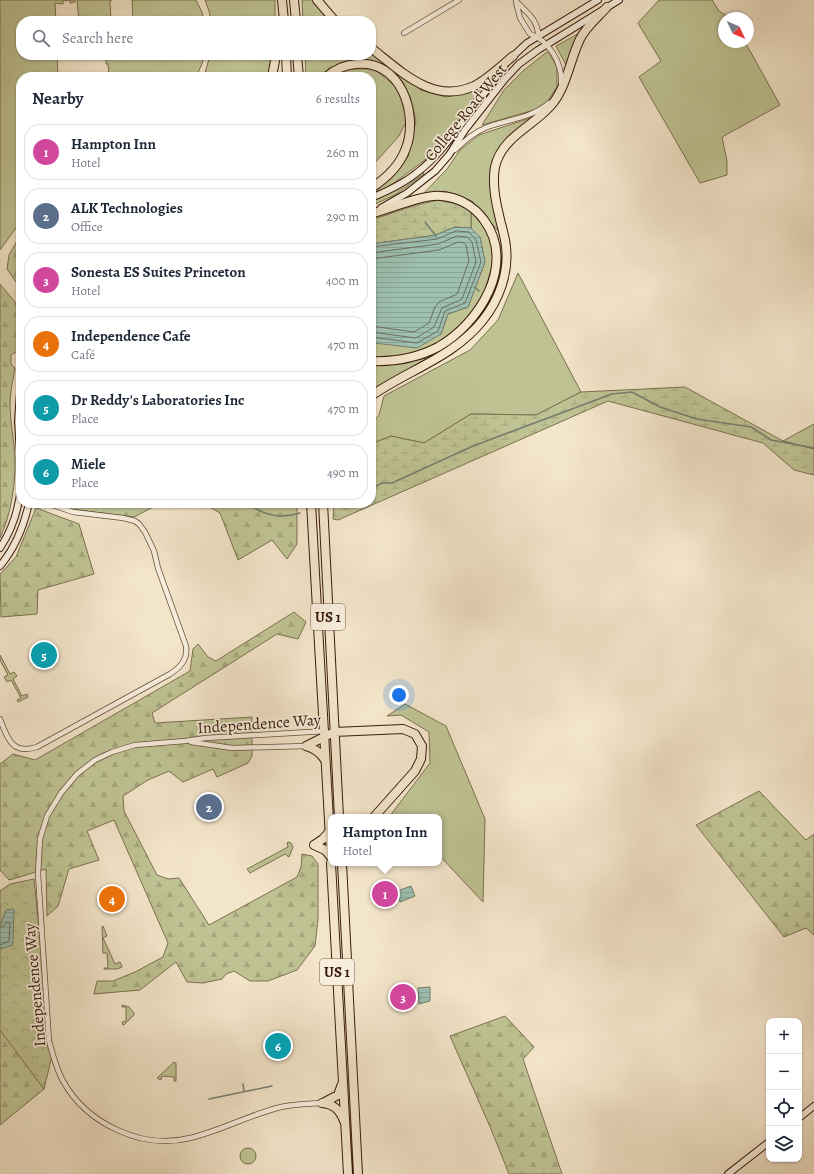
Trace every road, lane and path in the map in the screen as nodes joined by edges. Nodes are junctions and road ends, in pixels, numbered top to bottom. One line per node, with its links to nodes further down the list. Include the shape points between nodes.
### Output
1 (281, 0): 9 (highway); 10 (highway)
2 (294, 0): 11 (highway)
3 (317, 0): 12 (highway)
4 (459, 0): 13 (street)
5 (598, 0): 14 (street, College Road West)
6 (619, 0): 8 (street, College Road West)
7 (515, 1): 14 (street, via 529,14 538,28); 14 (street, via 526,29)
8 (607, 7): 15 (street, College Road West); 25 (highway, via 580,40)
9 (279, 16)
10 (283, 16)
11 (296, 16)
12 (331, 16)
13 (404, 33)
14 (538, 37): 15 (street); 17 (street, College Road West)
15 (546, 45): 25 (street, via 558,61 561,70); 26 (street, College Road West, via 519,64 505,79)
16 (376, 52): 17 (highway, via 423,86 448,91 473,86)
17 (513, 56): 28 (street, College Road West, via 433,158 409,179)
18 (275, 60): 21 (highway)
19 (286, 60): 22 (highway)
20 (297, 60): 23 (highway)
21 (273, 72)
22 (287, 72)
23 (299, 72)
24 (332, 72): 27 (highway, via 345,65 362,63 374,66 396,80 404,93 410,110 407,147 399,163)
25 (560, 90): 26 (street, via 542,109 486,127 476,132); 32 (highway, via 553,103 505,146 496,166 494,187 507,258 504,276 492,307 461,343)
26 (449, 155): 29 (street, College Road West, via 435,171 408,193)
27 (376, 184)
28 (376, 196)
29 (376, 210)
30 (376, 212): 31 (highway, via 422,198 440,195 452,198 467,204 487,223 496,242 497,258 495,274 483,302 470,321 454,336 420,355 403,360)
31 (376, 361)
32 (376, 393)
33 (17, 508): 38 (street, via 10,530)
34 (27, 508): 39 (street, via 13,548)
35 (61, 508): 40 (street, via 73,512 123,518 139,524 154,551 186,646 185,659 177,670 37,747 22,749 14,746 8,740)
36 (310, 508): 42 (highway, US 1)
37 (323, 508): 41 (highway, US 1)
38 (0, 548)
39 (0, 566)
40 (0, 719)
41 (334, 732): 42 (highway); 47 (highway, US 1); 48 (highway, via 403,729 415,734 422,746 421,759 415,771)
42 (324, 734): 43 (street, Independence Way); 44 (highway); 45 (highway, US 1)
43 (185, 741): 44 (street, Independence Way, via 232,748); 56 (street, Independence Way, via 135,745 95,760 77,774 60,793 47,816 40,839 38,874 49,1041 56,1067 78,1102 94,1117 123,1132 158,1141 190,1138 276,1108)
44 (306, 746): 45 (highway, via 316,749)
45 (326, 762): 46 (highway, US 1)
46 (329, 814)
47 (339, 814)
48 (377, 814)
49 (328, 833): 50 (highway, via 314,845)
50 (328, 854)
51 (331, 866): 55 (highway, US 1)
52 (342, 866): 54 (highway, US 1)
53 (345, 866): 54 (highway)
54 (343, 873): 62 (highway, US 1)
55 (343, 1081): 56 (highway, via 338,1095); 59 (highway, US 1)
56 (322, 1103): 59 (highway, via 337,1108)
57 (814, 1106): 58 (street)
58 (802, 1116)
59 (346, 1127): 61 (highway, US 1)
60 (766, 1144): 63 (street)
61 (348, 1174)
62 (358, 1174)
63 (728, 1174)

